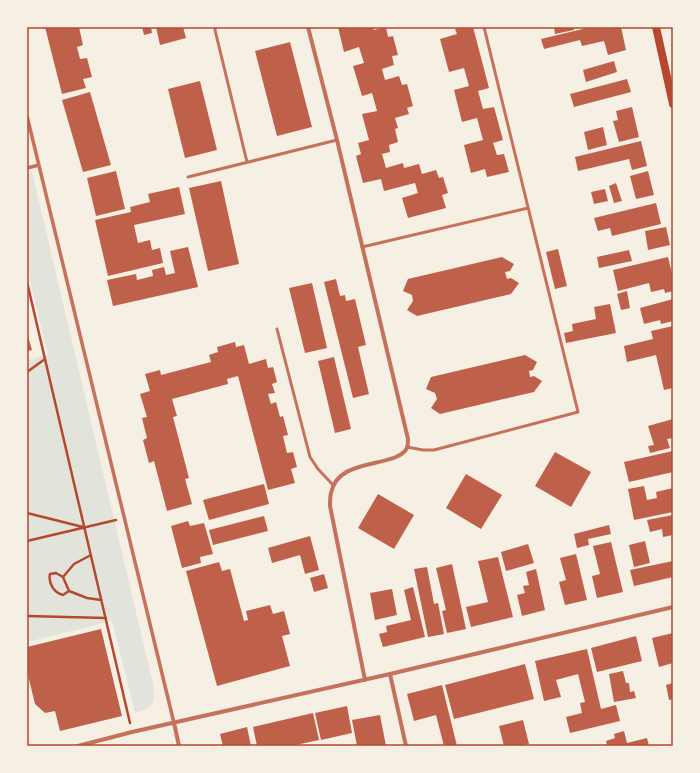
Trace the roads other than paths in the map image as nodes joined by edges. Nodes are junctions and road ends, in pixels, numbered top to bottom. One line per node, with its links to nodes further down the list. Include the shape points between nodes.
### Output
1 (216, 27): 8 (lane)
2 (308, 27): 7 (street)
3 (484, 27): 12 (lane)
4 (656, 27): 5 (main road)
5 (673, 104)
6 (27, 116): 9 (street)
7 (337, 140): 8 (lane); 13 (street)
8 (247, 162): 11 (lane)
9 (39, 165): 10 (street); 20 (street)
10 (27, 168)
11 (188, 177)
12 (528, 208): 13 (lane); 15 (lane, via 578,412 434,450)
13 (362, 247): 15 (street, via 408,439)
14 (277, 328): 16 (lane, via 310,457 318,470)
15 (407, 447): 16 (street, via 395,458 347,472)
16 (334, 485): 19 (street, via 330,506)
17 (673, 607): 18 (street)
18 (390, 674): 19 (street); 23 (street)
19 (365, 680): 20 (street)
20 (174, 723): 21 (street); 22 (street)
21 (78, 746)
22 (179, 746)
23 (406, 746)

